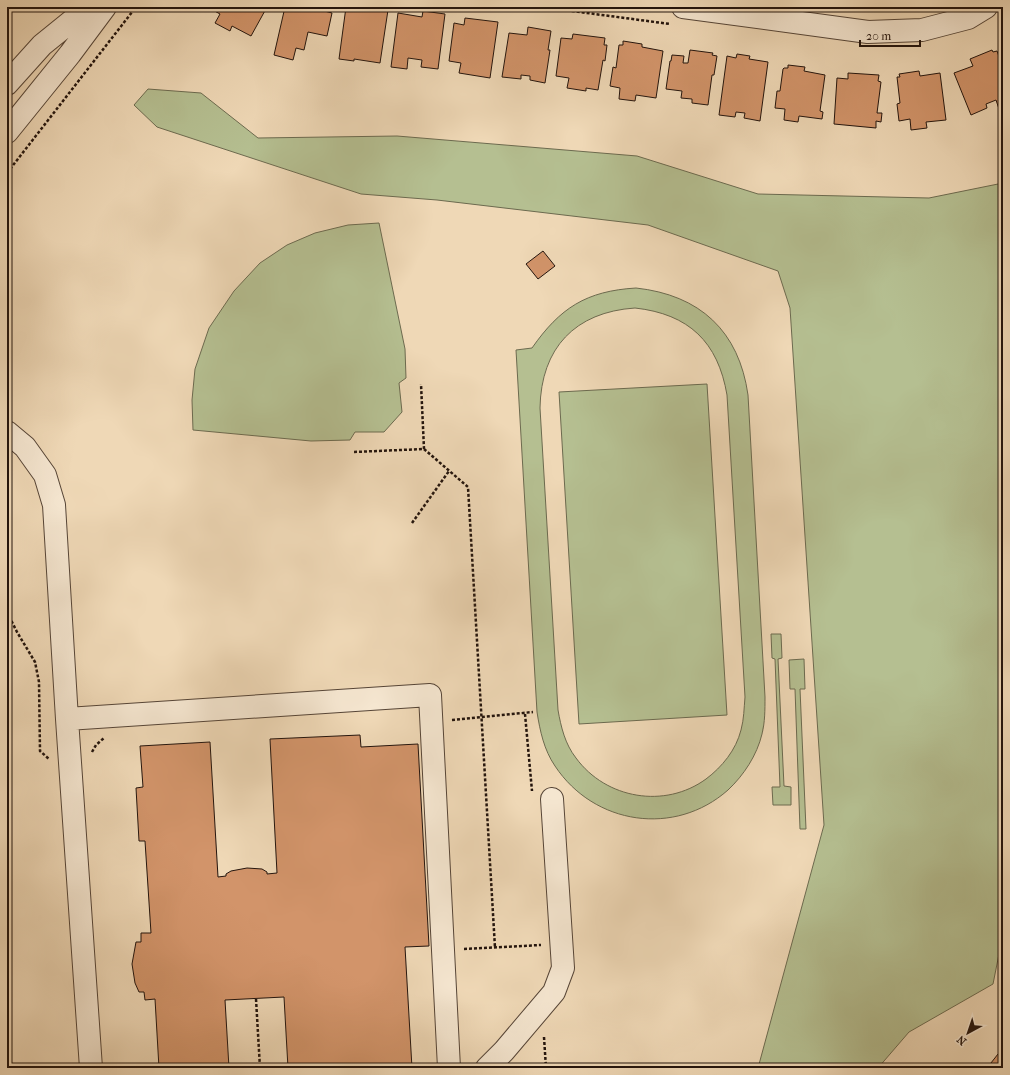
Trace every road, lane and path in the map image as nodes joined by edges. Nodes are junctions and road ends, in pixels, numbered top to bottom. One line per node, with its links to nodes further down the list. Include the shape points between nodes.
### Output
1 (89, 7): 6 (street, via 42,45)
2 (105, 7): 7 (street)
3 (136, 7): 8 (path)
4 (683, 7): 5 (street, via 868,32 922,30 968,18)
5 (986, 7)
6 (7, 84)
7 (7, 132)
8 (7, 173)
9 (421, 384): 11 (path)
10 (7, 432): 20 (street, via 25,447 45,475 54,505)
11 (424, 449): 12 (path); 13 (path)
12 (354, 452)
13 (449, 471): 14 (path); 19 (path, via 468,487)
14 (412, 523)
15 (7, 527): 16 (path)
16 (7, 532)
17 (7, 612): 23 (path, via 35,662 39,682 40,752 55,762)
18 (533, 712): 19 (path)
19 (480, 717): 21 (path); 26 (path)
20 (67, 719): 21 (street, via 430,695); 23 (street)
21 (432, 721): 27 (street)
22 (109, 736): 23 (path, via 92,751 91,761)
23 (70, 762): 29 (street)
24 (552, 799): 25 (street)
25 (561, 944): 26 (path); 32 (street, via 563,968 554,992)
26 (495, 948): 27 (path)
27 (444, 950): 31 (street)
28 (256, 999): 30 (path)
29 (91, 1068)
30 (260, 1068)
31 (449, 1068)
32 (487, 1068)

